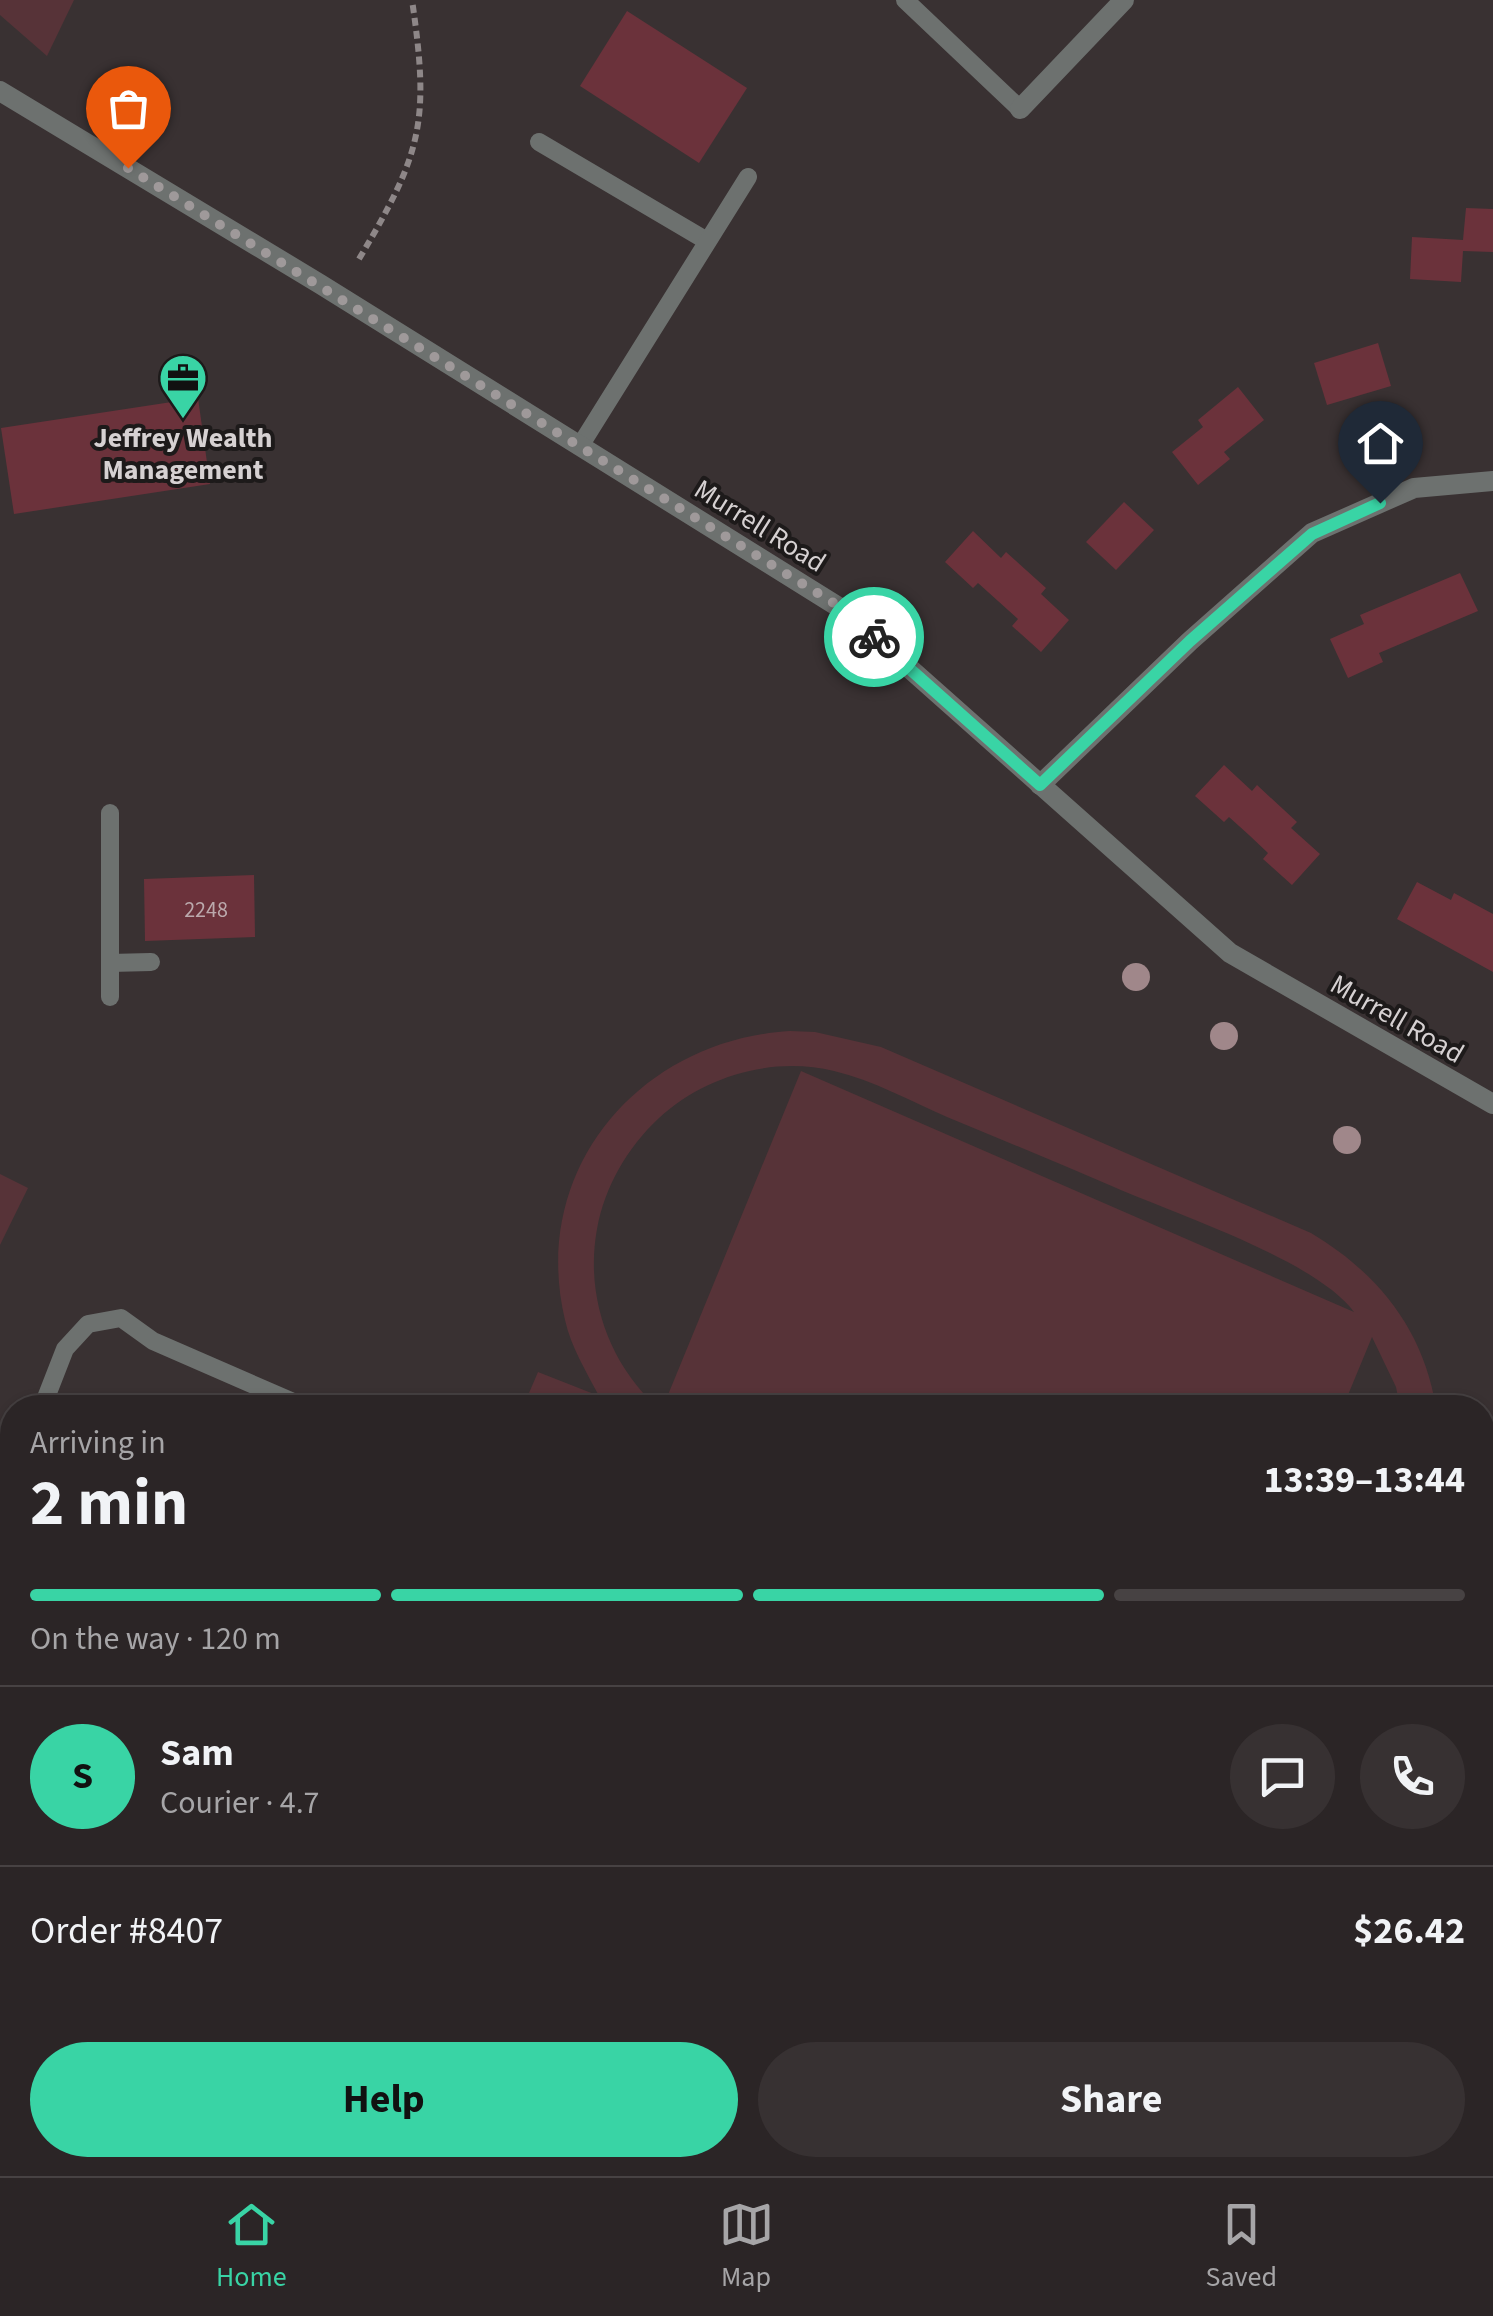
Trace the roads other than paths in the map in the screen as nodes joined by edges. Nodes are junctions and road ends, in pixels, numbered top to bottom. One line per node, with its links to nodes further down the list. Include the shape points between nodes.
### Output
1 (905, 0): 4 (lane)
2 (1124, 0): 4 (street)
3 (0, 91): 8 (street, Murrell Road)
4 (1020, 110)
5 (539, 142): 7 (lane)
6 (748, 177): 7 (lane)
7 (707, 242): 8 (lane)
8 (580, 446): 10 (street, Murrell Road, via 845,610)
9 (1493, 481): 10 (street, via 1414,488 1312,534)
10 (1040, 785): 15 (street, Murrell Road, via 1230,953)
11 (110, 813): 13 (lane)
12 (152, 962): 13 (lane)
13 (110, 963): 14 (lane)
14 (110, 997)
15 (1493, 1104)
16 (47, 1395): 17 (lane, via 65,1348 88,1324 121,1318 153,1341)
17 (277, 1395)

